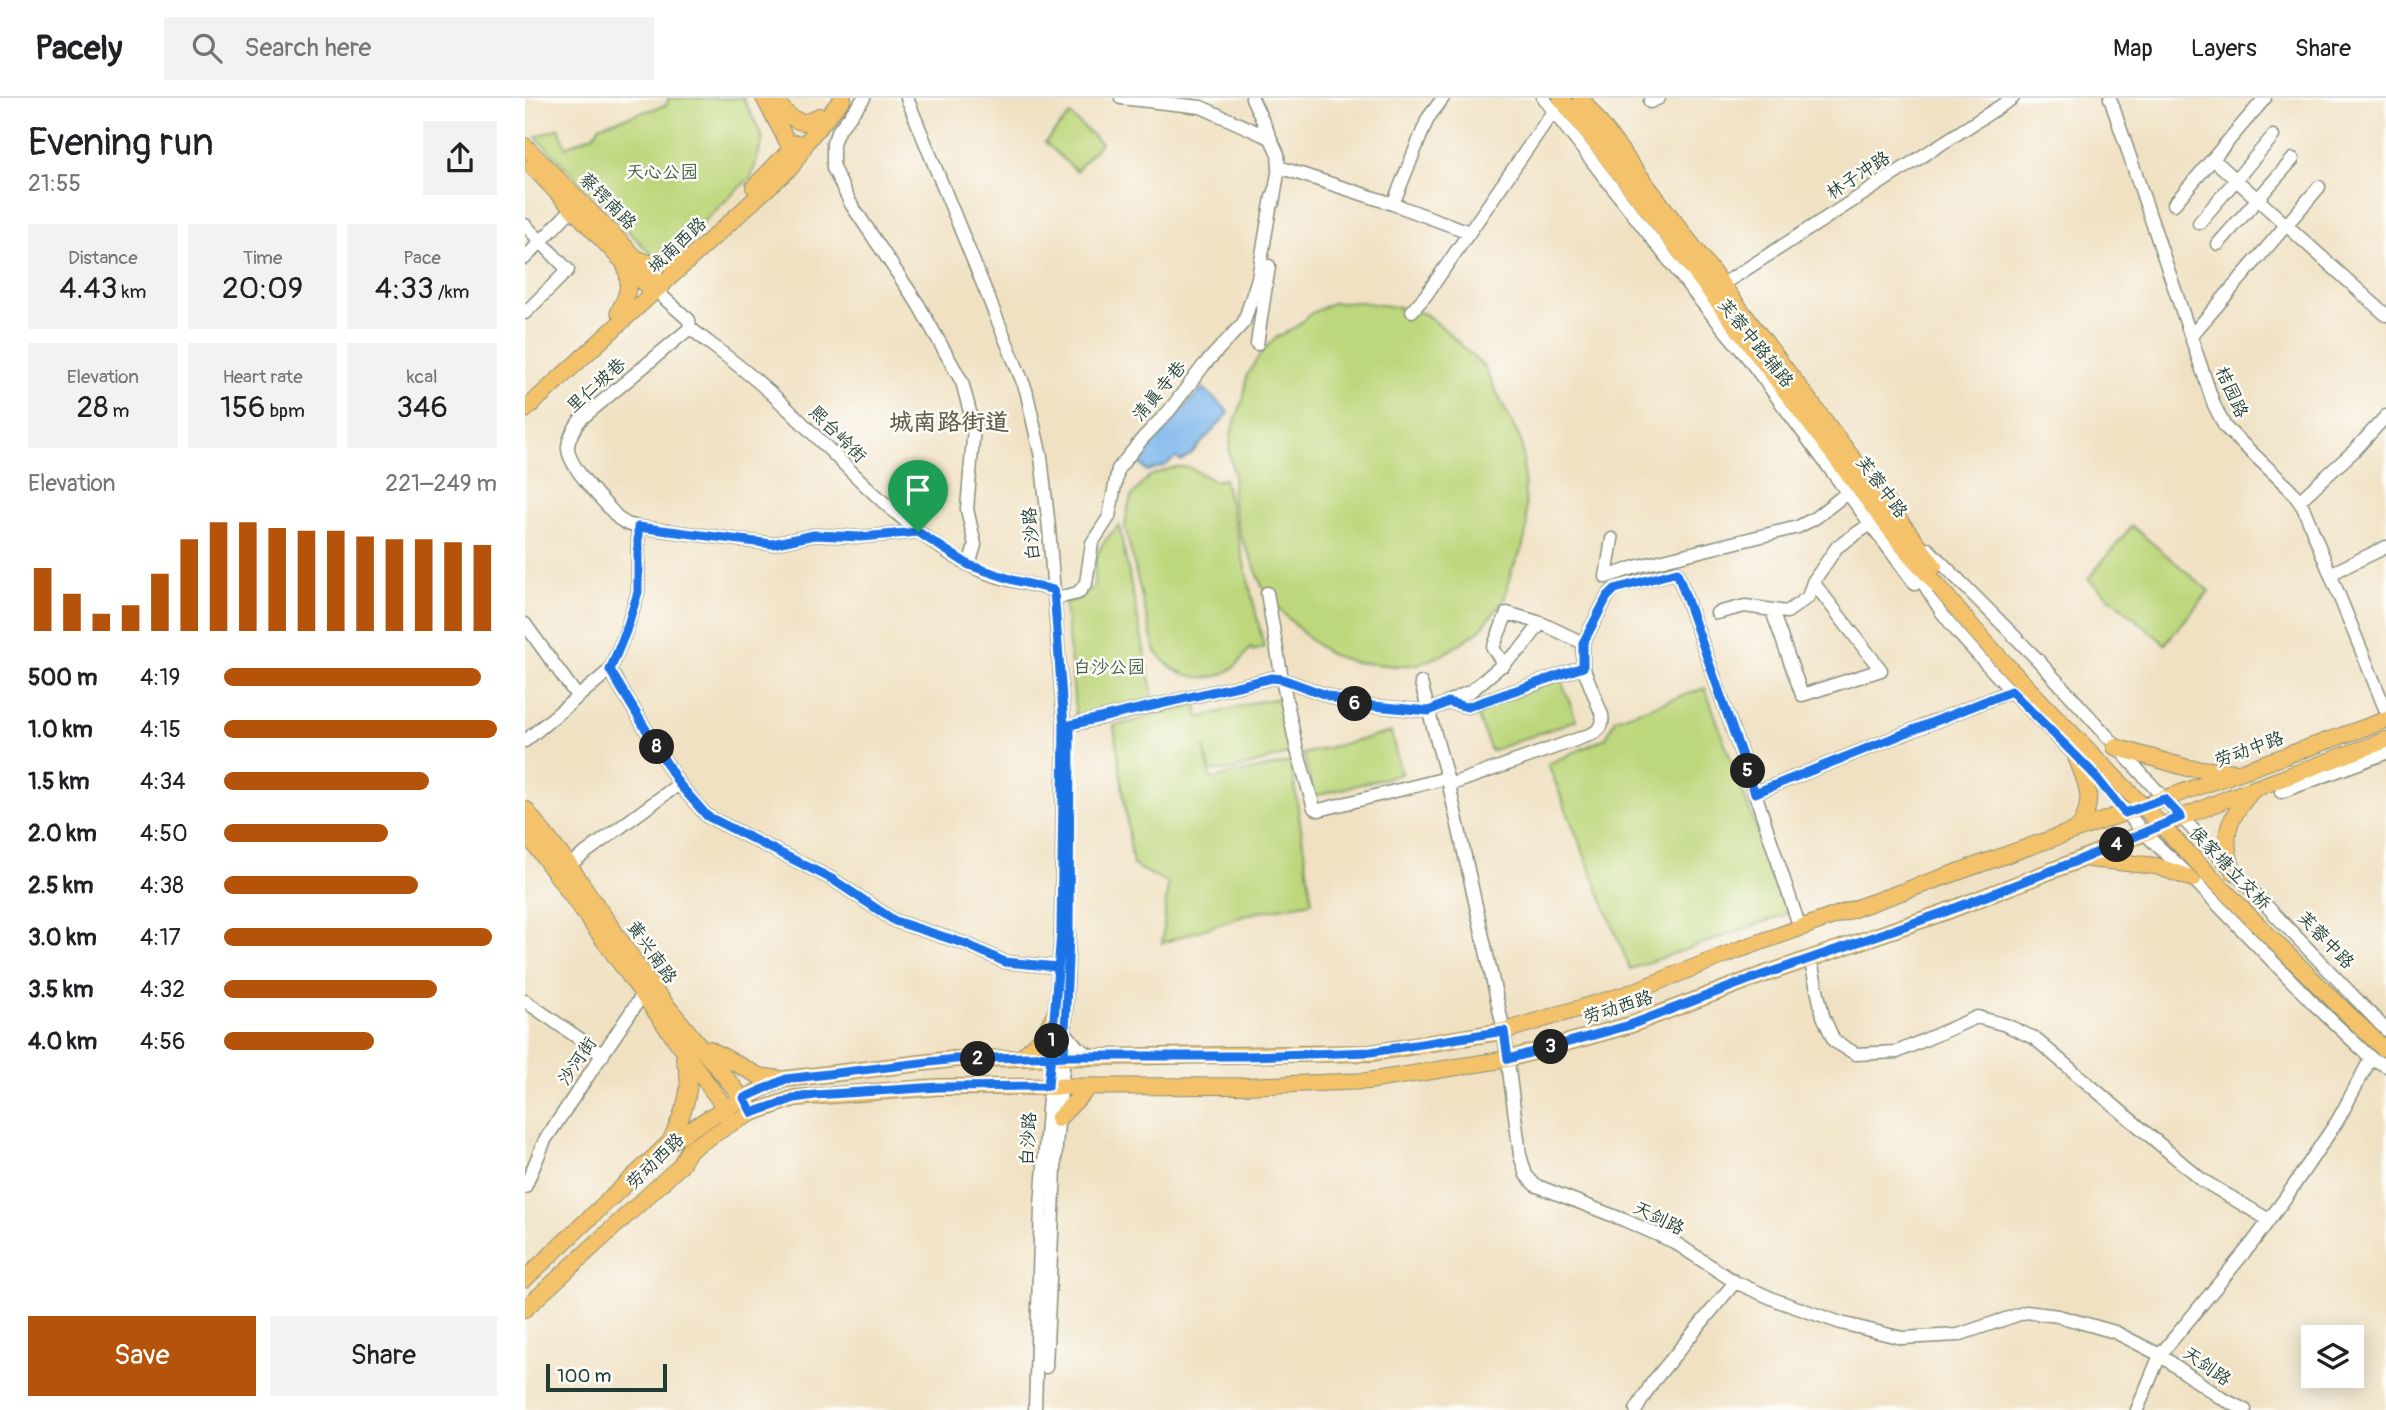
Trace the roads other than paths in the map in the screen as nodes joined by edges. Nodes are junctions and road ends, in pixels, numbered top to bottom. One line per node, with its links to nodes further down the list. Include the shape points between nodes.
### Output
1 (764, 98): 17 (main road)
2 (834, 98): 18 (main road, 城南西路)
3 (843, 98): 18 (main road, 城南西路)
4 (855, 98): 22 (main road)
5 (864, 98): 65 (street, via 838,131 833,168 962,382 974,427 967,509 975,545)
6 (907, 98): 70 (street, 白沙路, via 1026,390 1041,457)
7 (916, 98): 70 (street, 白沙路, via 1033,388 1057,528)
8 (1121, 98): 20 (street, via 1201,107)
9 (1252, 98): 20 (street)
10 (1443, 98): 32 (street, via 1428,118)
11 (1543, 98): 16 (street, 芙蓉中路辅路)
12 (1581, 98): 44 (main road, 芙蓉中路)
13 (2013, 98): 44 (street, 林子冲路)
14 (2110, 98): 51 (street, 桔园路)
15 (2265, 98): 24 (street)
16 (1557, 104): 38 (street); 56 (street, 芙蓉中路辅路); 63 (main road, 芙蓉中路, via 1653,216)
17 (777, 108): 18 (main road, via 801,122); 22 (main road); 27 (main road, via 776,152)
18 (821, 118): 22 (main road, 城南西路)
19 (2273, 136): 28 (street)
20 (1270, 138): 26 (street)
21 (525, 146): 43 (main road, 蔡锷南路)
22 (797, 154): 27 (main road, 城南西路); 45 (main road, 城南西路)
23 (525, 159): 34 (main road, 蔡锷南路)
24 (2213, 159): 28 (street); 33 (street)
25 (2293, 159): 31 (street)
26 (1279, 167): 30 (street); 32 (street)
27 (769, 173): 41 (main road, 城南西路)
28 (2236, 180): 31 (street); 35 (street)
29 (2319, 187): 37 (street)
30 (1272, 197): 52 (street, via 1274,228); 70 (street, 清真寺巷, via 1258,278 1244,322 1118,469 1109,517 1092,543 1086,583 1077,593)
31 (2257, 200): 37 (street); 40 (street)
32 (1393, 204): 38 (street)
33 (2174, 204)
34 (572, 209): 39 (street); 43 (main road, 蔡锷南路)
35 (2199, 223)
36 (525, 225): 39 (street)
37 (2286, 225): 49 (street); 51 (street)
38 (1469, 232): 47 (street)
39 (541, 242): 42 (street); 48 (street, via 568,270)
40 (2218, 244)
41 (681, 256): 43 (main road, via 663,264); 45 (main road, 城南西路)
42 (525, 258)
43 (630, 260): 45 (main road, 蔡锷南路); 46 (main road, via 628,290)
44 (1723, 284): 60 (main road, 芙蓉中路)
45 (655, 286): 46 (main road, 城南西路); 50 (street, 熙台岭街, via 689,320); 54 (main road, 城南西路)
46 (619, 311): 53 (main road, 城南西路)
47 (1412, 311)
48 (525, 313)
49 (2386, 315)
50 (690, 328): 59 (street, 里仁坡巷, via 580,420 572,432 568,448 572,462 619,519); 61 (street, 熙台岭街, via 772,394)
51 (2191, 336): 57 (street, 桔园路, via 2225,427)
52 (1258, 344)
53 (525, 398)
54 (525, 410)
55 (2386, 416): 57 (street)
56 (1847, 493): 58 (street, 芙蓉中路辅路); 62 (street, via 1798,527 1606,577)
57 (2299, 501): 66 (street, 桔园路)
58 (1870, 524): 67 (street, via 1836,547); 72 (street, 芙蓉中路辅路, via 1922,594)
59 (638, 527): 61 (street, via 772,544 814,535); 79 (street, via 638,592)
60 (1905, 527): 68 (main road); 91 (street, 芙蓉中路, via 2035,657)
61 (918, 532): 65 (street, 熙台岭街)
62 (1612, 539)
63 (1902, 545): 68 (main road); 72 (street, 芙蓉中路)
64 (2386, 547): 66 (street)
65 (969, 565): 70 (street, 熙台岭街)
66 (2330, 574): 86 (street, 桔园路)
67 (1813, 582): 71 (street, via 1808,597 1787,612); 71 (street, via 1881,670 1802,695)
68 (1943, 584): 121 (main road, 侯家塘立交桥, via 2305,962)
69 (1267, 593): 80 (street)
70 (1058, 594): 88 (street, 白沙路); 113 (street, 白沙路, via 1064,726)
71 (1772, 611): 73 (street, via 1745,606)
72 (1941, 611): 82 (street, 芙蓉中路)
73 (1717, 613)
74 (1541, 623): 76 (street); 77 (street); 77 (street, via 1507,613 1493,649)
75 (525, 624): 83 (street)
76 (1583, 643): 78 (street); 99 (street, via 1615,589 1677,572)
77 (1504, 665): 84 (street, via 1471,691)
78 (1583, 667): 84 (street, via 1467,707); 95 (street, via 1602,715 1600,729)
79 (610, 670): 83 (street); 96 (street)
80 (1282, 679): 85 (street, via 1351,704); 88 (street); 95 (street, via 1314,808)
81 (1421, 683): 85 (street, 天剑路)
82 (2011, 691): 93 (street, 芙蓉中路); 99 (street)
83 (577, 696): 90 (street)
84 (1448, 702): 85 (street)
85 (1429, 711): 95 (street, 天剑路)
86 (2386, 712)
87 (2386, 720): 94 (main road, 劳动中路)
88 (1070, 725): 119 (street, 白沙路)
89 (2386, 740): 97 (main road)
90 (525, 741)
91 (2115, 747): 94 (main road, via 2188,768); 100 (street, 芙蓉中路)
92 (2386, 753): 98 (street)
93 (2076, 757): 102 (street, 芙蓉中路); 104 (main road, via 2087,784 2089,811)
94 (2243, 773): 100 (main road, 劳动中路)
95 (1448, 782): 118 (street, 天剑路)
96 (679, 784): 108 (street); 113 (street, via 707,816 832,879 895,921 1005,962)
97 (2253, 789): 103 (main road); 109 (main road, via 2229,823 2226,842)
98 (2281, 792)
99 (1755, 793): 111 (street)
100 (2164, 799): 102 (main road, 劳动中路); 103 (street, 芙蓉中路)
101 (525, 809): 108 (main road, 黄兴南路)
102 (2125, 813): 104 (main road, 劳动西路); 106 (street, 芙蓉中路)
103 (2181, 817): 106 (main road); 109 (street, 芙蓉中路)
104 (2079, 829): 111 (main road, 劳动西路)
105 (525, 831): 114 (main road, 黄兴南路)
106 (2144, 833): 107 (main road, 劳动西路); 110 (street, 芙蓉中路)
107 (2083, 858): 110 (main road, via 2156,866); 112 (main road, 劳动西路)
108 (569, 865): 120 (main road, 黄兴南路)
109 (2233, 871): 117 (street, 芙蓉中路)
110 (2193, 878): 121 (street, 芙蓉中路, via 2314,1004)
111 (1800, 928): 118 (main road, 劳动西路, via 1626,994)
112 (1810, 958): 126 (main road, 劳动西路, via 1630,1025); 139 (street, via 1823,1016 1834,1041 1856,1054 1896,1052 1977,1017 2006,1025 2034,1038 2202,1180)
113 (1058, 967): 116 (street, 白沙路)
114 (643, 994): 120 (main road, 黄兴南路); 122 (street, 沙河街)
115 (525, 1001): 122 (street)
116 (1054, 1015): 124 (main road, via 1043,1037); 125 (street, 白沙路)
117 (2386, 1030)
118 (1504, 1031): 123 (main road, 劳动西路, via 1371,1052); 126 (street, 天剑路)
119 (1065, 1032): 123 (street); 125 (street, 白沙路)
120 (684, 1037): 128 (main road, via 759,1076); 132 (main road, 黄兴南路); 133 (main road, 黄兴南路); 137 (main road, via 690,1073 688,1098)
121 (2381, 1049): 127 (street, 芙蓉中路); 139 (street)
122 (603, 1055): 138 (street, 沙河街, via 545,1140)
123 (1092, 1056): 125 (main road, 劳动西路)
124 (1022, 1057): 125 (main road, 劳动西路); 128 (main road, 劳动西路, via 955,1059)
125 (1058, 1057): 130 (street, 白沙路)
126 (1508, 1059): 131 (main road, 劳动西路, via 1367,1081); 141 (street, 天剑路, via 1520,1155 1526,1175 1535,1185 1674,1242)
127 (2386, 1066)
128 (786, 1079): 132 (main road, 劳动西路)
129 (1017, 1086): 130 (main road, 劳动西路); 134 (main road, 劳动西路, via 815,1095); 135 (street, via 1036,1095)
130 (1054, 1086): 131 (main road, 劳动西路); 135 (street, 白沙路)
131 (1090, 1086): 135 (main road)
132 (744, 1098): 133 (main road, 劳动西路); 134 (main road, 黄兴南路)
133 (725, 1108): 136 (main road, 黄兴南路); 137 (main road, 劳动西路)
134 (752, 1113): 136 (main road, 劳动西路)
135 (1052, 1116): 144 (street, 白沙路, via 1041,1206); 145 (street, 白沙路)
136 (732, 1123): 142 (main road, 劳动西路, via 689,1150 680,1166)
137 (670, 1142): 140 (main road, 劳动西路)
138 (525, 1187)
139 (2269, 1220): 143 (street)
140 (525, 1279)
141 (1735, 1282): 143 (street, 天剑路, via 1841,1323 1902,1338 1958,1335 2026,1312 2115,1332); 146 (street, via 1652,1383)
142 (525, 1309)
143 (2160, 1355): 147 (street); 148 (street, 天剑路)
144 (1035, 1410)
145 (1044, 1410)
146 (1636, 1410)
147 (2137, 1410)
148 (2245, 1410)

